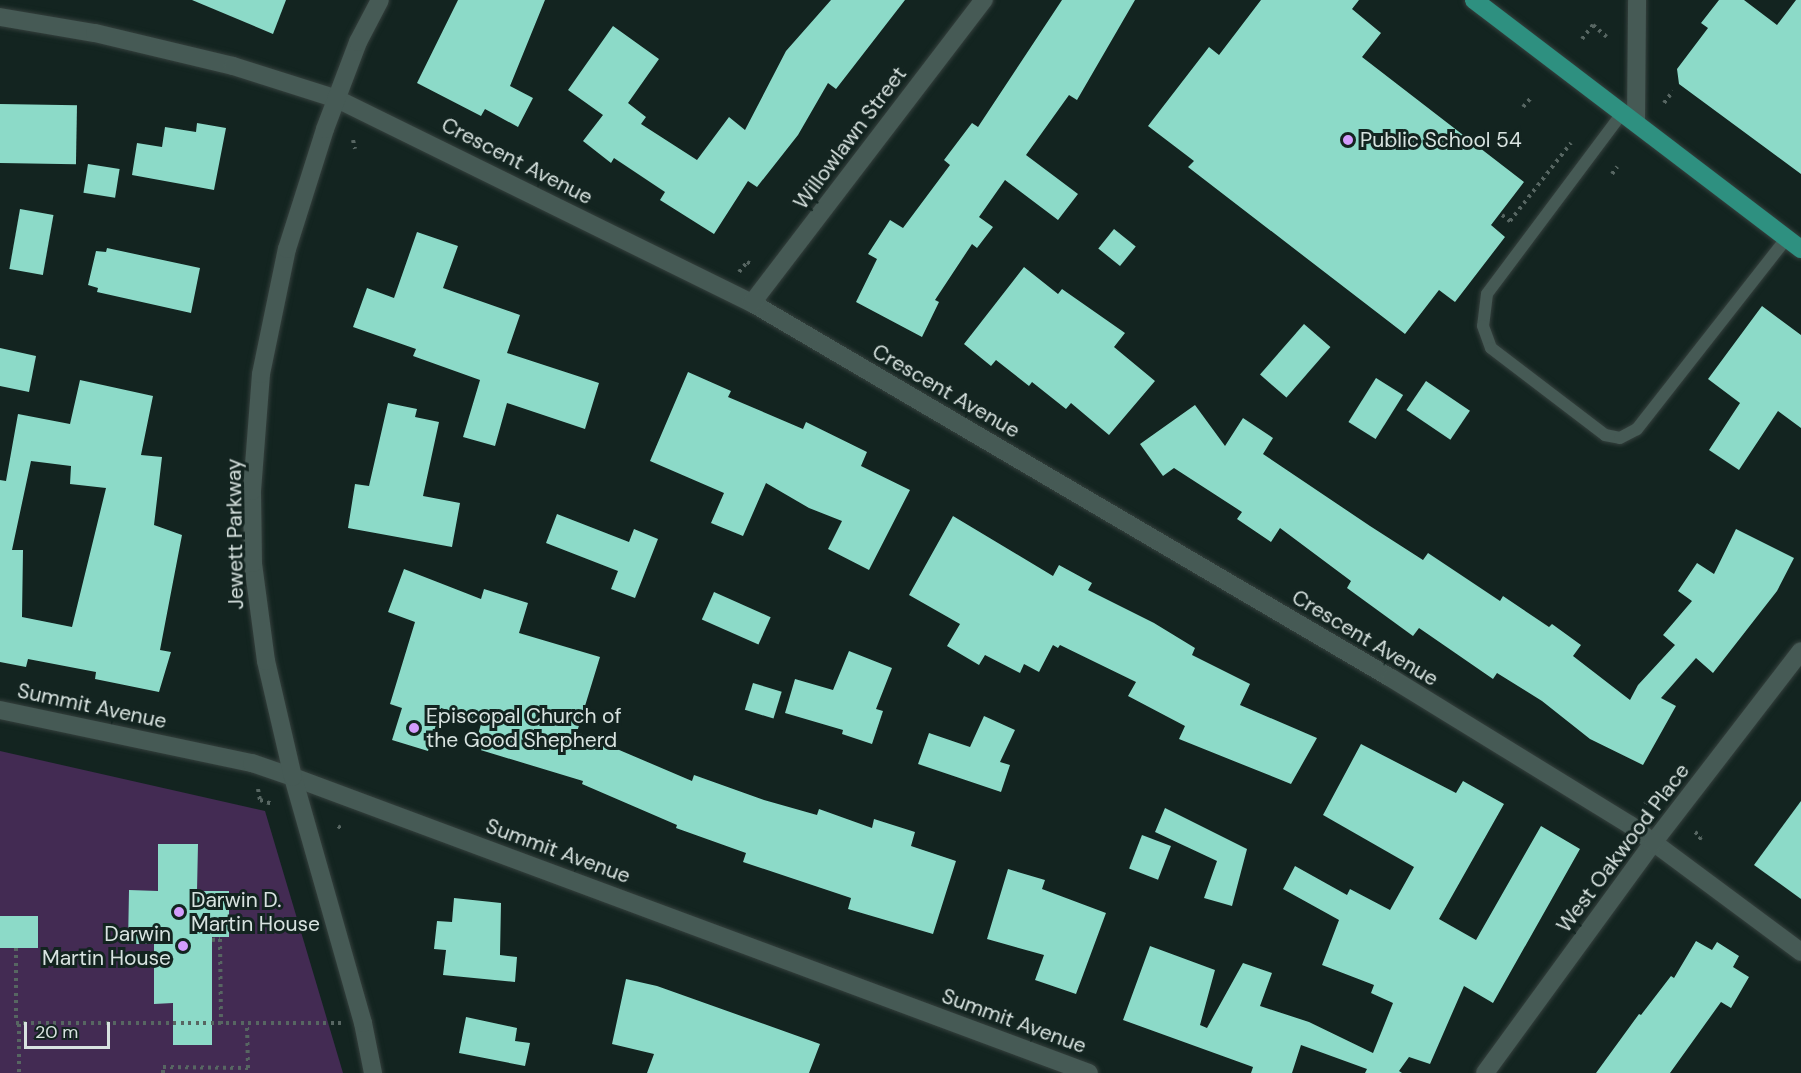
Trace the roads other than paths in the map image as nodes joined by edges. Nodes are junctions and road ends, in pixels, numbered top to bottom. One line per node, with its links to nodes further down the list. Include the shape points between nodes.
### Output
1 (380, 0): 6 (street, Jewett Parkway, via 358,42)
2 (984, 0): 9 (street, Willowlawn Street)
3 (1474, 0): 7 (main road)
4 (1637, 0): 7 (street)
5 (0, 17): 6 (street, Crescent Avenue, via 95,33 233,66)
6 (337, 99): 9 (street, Crescent Avenue); 12 (street, Jewett Parkway, via 306,180 280,283 261,374 252,491 257,606)
7 (1630, 116): 8 (main road); 8 (lane, via 1487,294 1484,326 1491,348 1605,435 1620,438 1637,429)
8 (1794, 243)
9 (752, 303): 13 (street, Crescent Avenue, via 1391,678)
10 (1801, 651): 13 (street, West Oakwood Place)
11 (0, 710): 12 (street, Summit Avenue, via 252,763)
12 (294, 777): 15 (street, Jewett Parkway, via 363,1023); 16 (street, Summit Avenue)
13 (1653, 843): 14 (street, Crescent Avenue); 17 (street, West Oakwood Place)
14 (1801, 952)
15 (373, 1073)
16 (1089, 1073)
17 (1485, 1073)

